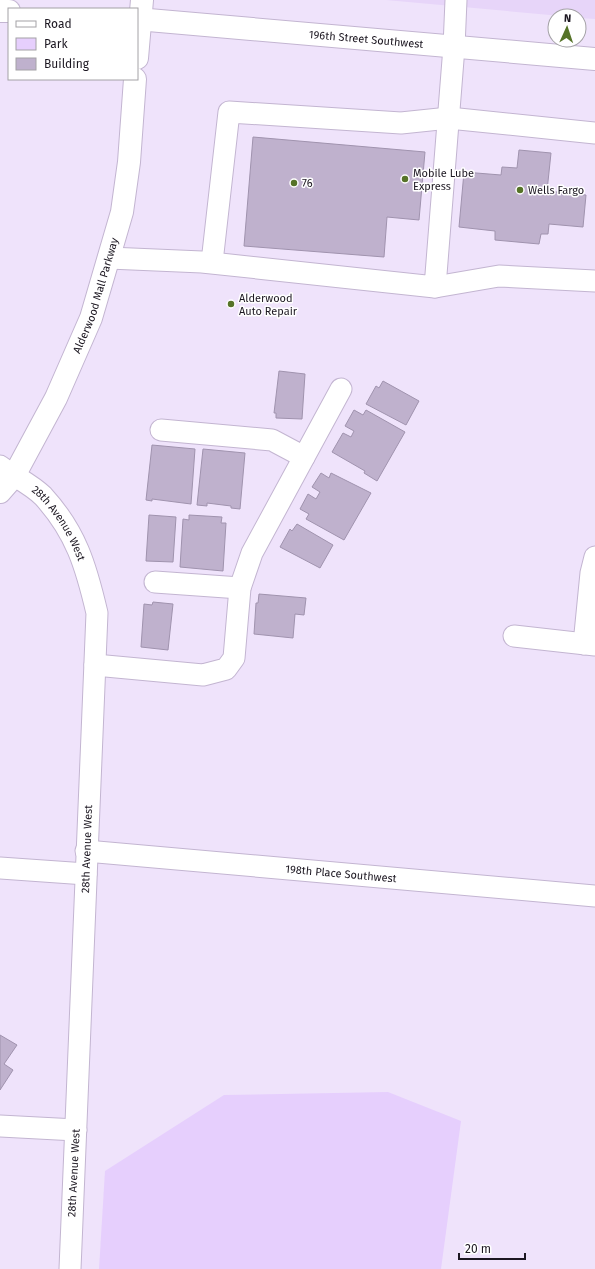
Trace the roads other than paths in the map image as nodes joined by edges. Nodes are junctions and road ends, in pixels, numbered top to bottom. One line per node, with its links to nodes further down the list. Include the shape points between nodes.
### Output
1 (456, 0): 4 (street)
2 (140, 13): 3 (main road); 4 (main road, 196th Street Southwest)
3 (138, 43)
4 (454, 47): 5 (main road, 196th Street Southwest); 7 (street)
5 (595, 60)
6 (135, 80): 9 (main road, Alderwood Mall Parkway, via 129,162 122,212)
7 (449, 118): 8 (street); 10 (street, via 402,123 229,112); 12 (street)
8 (595, 133)
9 (109, 258): 10 (street); 16 (main road, Alderwood Mall Parkway, via 91,318 56,398)
10 (212, 262): 12 (street)
11 (595, 281): 12 (street, via 499,276)
12 (435, 287)
13 (341, 389): 15 (street)
14 (161, 430): 15 (street, via 272,440)
15 (304, 457): 20 (street, via 252,553)
16 (7, 471): 17 (main road, Alderwood Mall Parkway); 23 (street, 28th Avenue West, via 42,495 69,530 86,567 97,613)
17 (0, 492)
18 (595, 557): 22 (street, via 591,573)
19 (155, 582): 20 (street)
20 (240, 588): 23 (street, via 234,658 226,669 203,675)
21 (514, 636): 22 (street)
22 (590, 644)
23 (95, 664): 24 (street, 28th Avenue West)
24 (86, 851): 26 (street, 28th Avenue West); 27 (street, 198th Place Southwest)
25 (0, 868): 26 (street)
26 (86, 874): 29 (street, 28th Avenue West)
27 (595, 896)
28 (0, 1126): 29 (street)
29 (76, 1130): 30 (street, 28th Avenue West)
30 (70, 1269)

